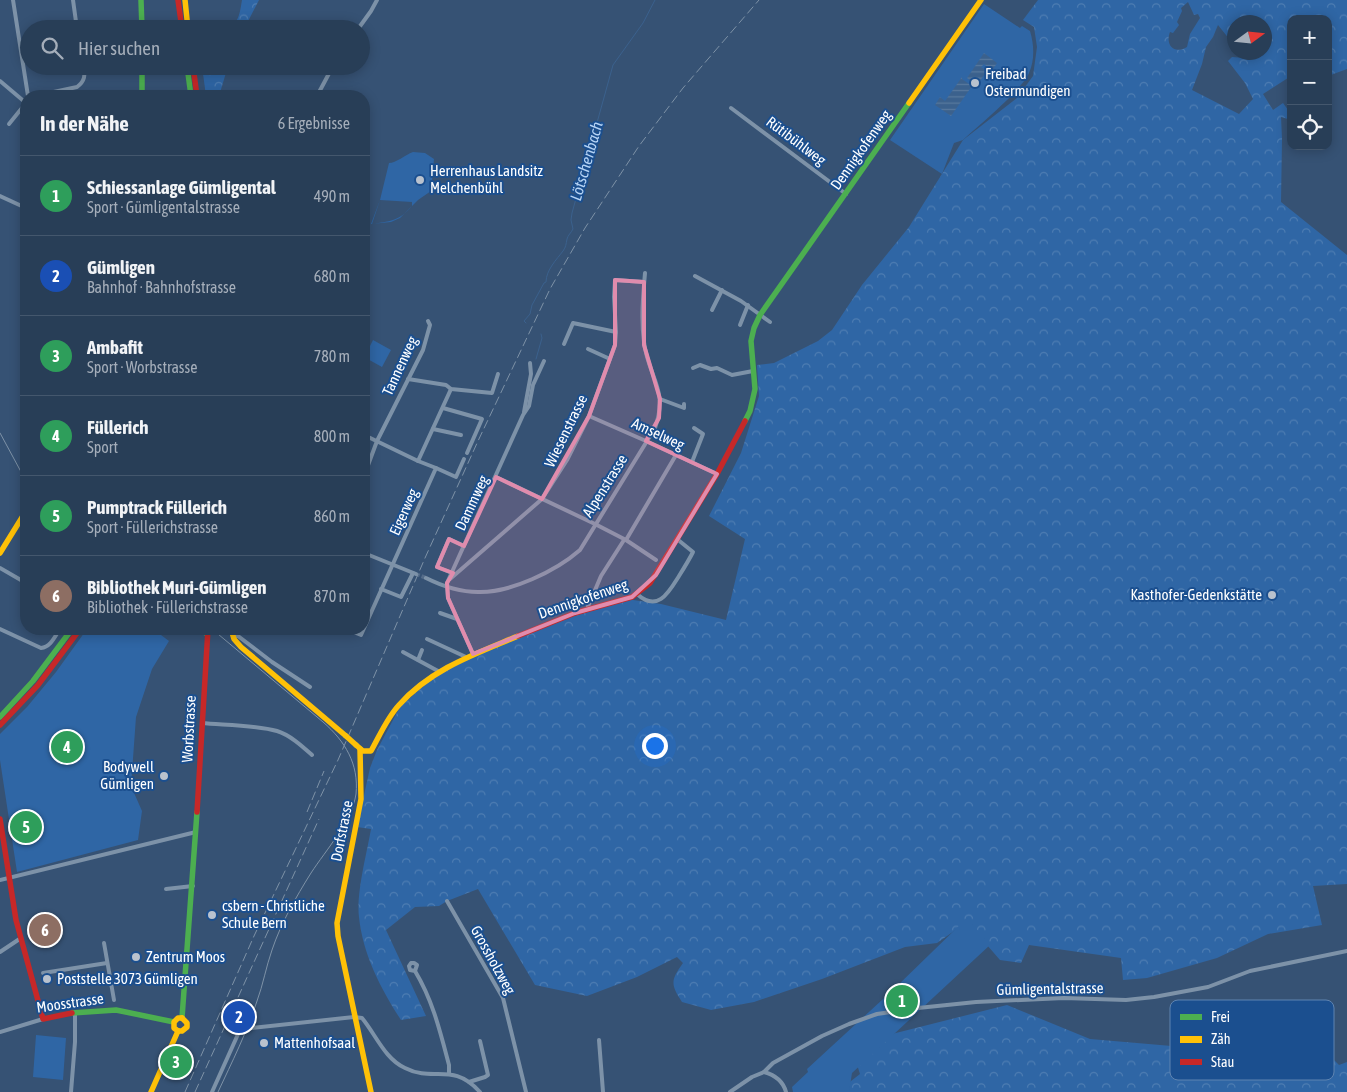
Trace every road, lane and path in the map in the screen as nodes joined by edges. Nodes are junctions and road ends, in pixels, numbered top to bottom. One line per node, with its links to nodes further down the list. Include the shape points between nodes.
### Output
1 (13, 0): 13 (street)
2 (73, 0): 8 (street)
3 (141, 0): 9 (main road)
4 (178, 0): 10 (main road)
5 (185, 0): 11 (main road)
6 (377, 0): 12 (street)
7 (981, 0): 31 (main road, Dennigkofenweg)
8 (76, 20)
9 (142, 20)
10 (181, 20)
11 (187, 20)
12 (364, 20)
13 (20, 45)
14 (25, 75): 21 (street)
15 (84, 75): 22 (street, via 77,87)
16 (142, 75): 23 (main road)
17 (188, 75): 24 (main road)
18 (194, 75): 25 (main road)
19 (328, 75): 26 (street)
20 (0, 81): 27 (street)
21 (27, 90)
22 (63, 90)
23 (142, 90)
24 (189, 90)
25 (196, 90)
26 (320, 90)
27 (20, 98)
28 (731, 108): 31 (street, Rütibühlweg)
29 (20, 110): 30 (street)
30 (9, 124)
31 (846, 194): 40 (main road, Dennigkofenweg)
32 (0, 196): 33 (street)
33 (20, 205)
34 (645, 273): 36 (street, Alpenstrasse)
35 (695, 276): 37 (street)
36 (644, 282): 44 (street, Wiesenstrasse, via 615,280); 55 (street, Alpenstrasse, via 644,345)
37 (722, 290): 38 (street); 39 (street)
38 (748, 306): 40 (street); 43 (street)
39 (712, 310)
40 (760, 314): 42 (street); 51 (main road, Dennigkofenweg, via 751,341)
41 (428, 321): 53 (street, Tannenweg, via 423,350)
42 (770, 322)
43 (740, 324)
44 (616, 332): 45 (street, via 573,323); 47 (street, Wiesenstrasse)
45 (564, 344)
46 (588, 349): 47 (street)
47 (610, 359): 59 (street, Wiesenstrasse)
48 (544, 361): 58 (street, Dammweg)
49 (530, 362): 58 (street, via 531,374)
50 (693, 368): 51 (street, via 700,365 717,368 732,375)
51 (753, 371): 73 (main road, Dennigkofenweg, via 752,407)
52 (498, 374): 54 (street, via 492,393)
53 (408, 379): 54 (street); 64 (street, Tannenweg)
54 (451, 388): 57 (street)
55 (660, 399): 56 (street, via 684,408); 65 (street, Alpenstrasse, via 655,428)
56 (684, 404)
57 (443, 408): 61 (street); 66 (street, via 482,419)
58 (523, 415): 74 (street, Dammweg)
59 (589, 416): 65 (street, Amselweg); 75 (street, Wiesenstrasse, via 567,460)
60 (694, 428): 71 (street, via 703,434)
61 (433, 430): 62 (street); 70 (street)
62 (461, 435)
63 (370, 438): 64 (street)
64 (377, 441): 69 (street, Tannenweg); 70 (street)
65 (646, 441): 67 (street, Amselweg); 77 (street, Alpenstrasse)
66 (467, 453)
67 (676, 455): 71 (street, Amselweg); 78 (street)
68 (464, 459): 72 (street, via 456,477)
69 (370, 460)
70 (418, 460): 72 (street)
71 (692, 462): 73 (street, Amselweg)
72 (436, 468): 84 (street, Eigerweg)
73 (717, 474): 79 (main road, Dennigkofenweg)
74 (496, 477): 75 (street); 80 (street, Dammweg)
75 (542, 499): 77 (street); 88 (street, Wiesenstrasse)
76 (20, 520): 81 (main road)
77 (595, 524): 78 (street); 90 (street, Alpenstrasse, via 580,550 544,573 490,591)
78 (625, 540): 83 (street); 93 (street, via 601,576)
79 (677, 540): 92 (main road, Dennigkofenweg, via 653,579); 92 (street, via 693,552 670,590 663,598 650,602)
80 (464, 546): 86 (street, Dammweg); 86 (street, via 449,539 437,567)
81 (0, 552)
82 (370, 555): 84 (street)
83 (656, 560)
84 (393, 564): 91 (street, Eigerweg); 91 (street, via 414,573 402,597)
85 (0, 568): 89 (street)
86 (452, 573): 88 (street, Dammweg)
87 (426, 578): 90 (street, Alpenstrasse)
88 (450, 579): 90 (street, Dammweg)
89 (20, 580)
90 (447, 587): 96 (street)
91 (380, 589): 94 (street, Eigerweg)
92 (637, 594): 93 (main road, Dennigkofenweg)
93 (588, 609): 106 (main road, Dennigkofenweg)
94 (370, 613)
95 (440, 613): 96 (street)
96 (457, 619): 106 (street)
97 (0, 630): 98 (street, via 41,648 49,646)
98 (56, 635)
99 (68, 635): 111 (main road, via 33,681)
100 (76, 635): 113 (main road, via 48,674)
101 (208, 635): 112 (main road, Worbstrasse)
102 (233, 636): 110 (street, via 238,636); 114 (main road, bridge, via 240,647)
103 (427, 639): 107 (street)
104 (422, 650): 108 (street)
105 (403, 652): 108 (street)
106 (472, 654): 107 (main road, Dennigkofenweg)
107 (466, 657): 109 (main road, Dennigkofenweg)
108 (418, 660): 109 (street)
109 (438, 671): 114 (main road, Dennigkofenweg, via 414,688 398,706 372,751 366,752)
110 (310, 687)
111 (0, 717)
112 (202, 723): 115 (street, via 277,731); 117 (main road, Worbstrasse)
113 (0, 725)
114 (358, 747): 132 (main road, Dorfstrasse, via 361,799 337,923)
115 (312, 755)
116 (0, 819): 118 (main road)
117 (196, 832): 118 (street); 120 (main road, Worbstrasse)
118 (9, 878): 119 (street); 123 (main road)
119 (0, 880)
120 (193, 886): 121 (street); 133 (main road, Worbstrasse)
121 (166, 889)
122 (447, 901): 148 (street, Grossholzweg, via 503,998)
123 (21, 938): 126 (street); 134 (main road)
124 (104, 943): 127 (street)
125 (1347, 951): 140 (street, Gümligentalstrasse, via 1250,971 1208,987 1154,997 976,1002 878,1014 822,1036 773,1063)
126 (0, 952)
127 (107, 963): 129 (street); 130 (street)
128 (415, 971): 141 (street, via 432,1004)
129 (43, 973)
130 (114, 1000)
131 (75, 1013): 134 (main road, Moosstrasse); 135 (main road, Moosstrasse, via 120,1011); 143 (street)
132 (354, 1017): 141 (street, via 362,1018 388,1054 406,1069 420,1073); 145 (street, via 242,1029); 146 (main road, Dorfstrasse)
133 (182, 1018): 135 (main road); 136 (main road, via 186,1027)
134 (43, 1019): 137 (street, Moosstrasse)
135 (174, 1022): 136 (main road)
136 (178, 1031): 144 (main road)
137 (0, 1032)
138 (599, 1040): 149 (street)
139 (480, 1041): 142 (street, via 489,1072 485,1077)
140 (764, 1072): 150 (street, Gümligentalstrasse); 151 (street, via 779,1080)
141 (449, 1073): 142 (street)
142 (469, 1082): 147 (street)
143 (71, 1092)
144 (151, 1092)
145 (212, 1092)
146 (371, 1092)
147 (480, 1092)
148 (526, 1092)
149 (603, 1092)
150 (730, 1092)
151 (786, 1092)

